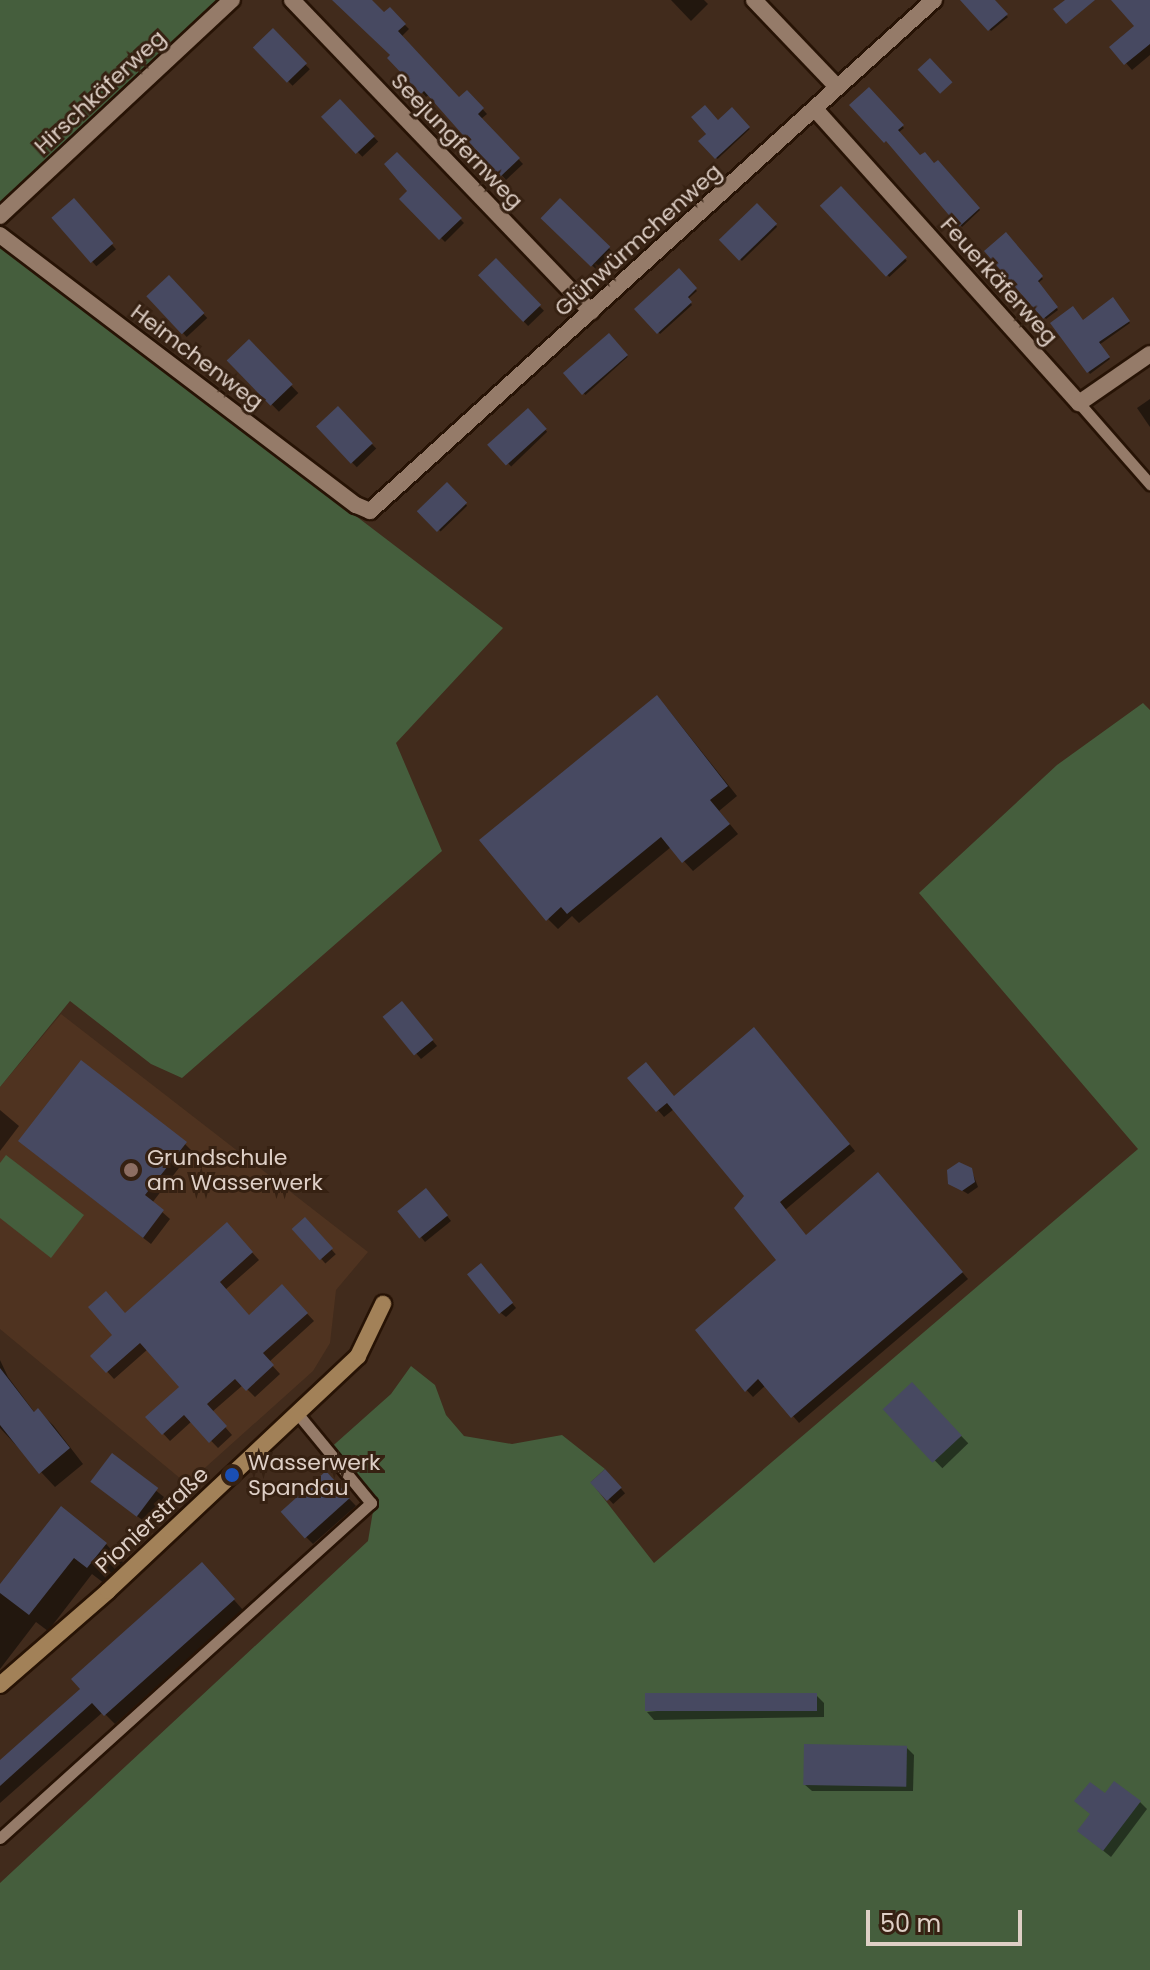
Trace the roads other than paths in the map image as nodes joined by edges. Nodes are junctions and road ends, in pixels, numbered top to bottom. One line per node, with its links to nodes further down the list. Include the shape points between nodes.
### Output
1 (232, 0): 7 (street, Hirschkäferweg)
2 (292, 0): 9 (street, Seejungfernweg)
3 (754, 0): 5 (street)
4 (934, 0): 5 (street, Glühwürmchenweg)
5 (837, 87): 6 (street, Glühwürmchenweg)
6 (815, 109): 9 (street, Glühwürmchenweg); 11 (street, Feuerkäferweg)
7 (0, 216)
8 (0, 235): 13 (street, Heimchenweg)
9 (591, 312): 13 (street, Glühwürmchenweg)
10 (1150, 354): 11 (street)
11 (1079, 403): 12 (lane, Feuerkäferweg)
12 (1150, 484)
13 (370, 511)
14 (383, 1304): 15 (street, Pionierstraße, via 358,1356)
15 (298, 1414): 16 (street, Pionierstraße); 17 (lane, via 371,1503)
16 (0, 1685)
17 (0, 1838)

